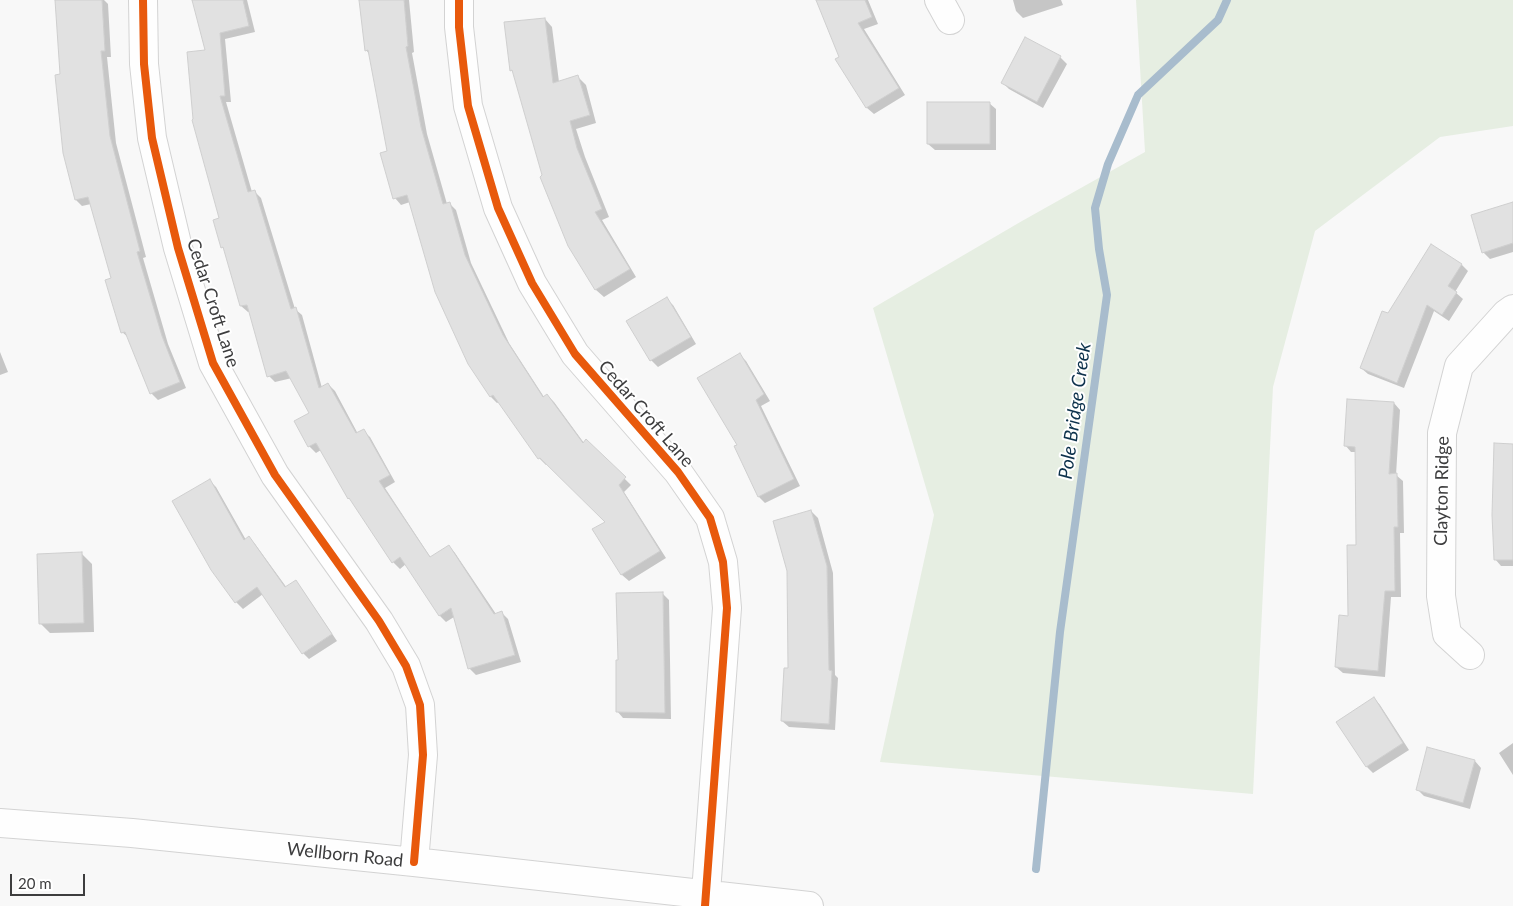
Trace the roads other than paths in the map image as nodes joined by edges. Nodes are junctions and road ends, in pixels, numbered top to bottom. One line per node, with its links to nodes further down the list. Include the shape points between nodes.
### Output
1 (143, 0): 6 (street, Cedar Croft Lane, via 144,64 152,138 178,248 213,363 275,475 402,659 420,705 423,755)
2 (459, 0): 7 (street, Cedar Croft Lane, via 468,106 498,208 528,275 575,354 678,472 710,518 723,562 727,608)
3 (1513, 309): 4 (street, Clayton Ridge, via 1459,366 1442,432 1441,596 1447,634)
4 (1470, 655)
5 (0, 824): 6 (street, Wellborn Road, via 132,833)
6 (414, 862): 7 (street, Wellborn Road)
7 (705, 900): 8 (street, Wellborn Road)
8 (808, 906)

